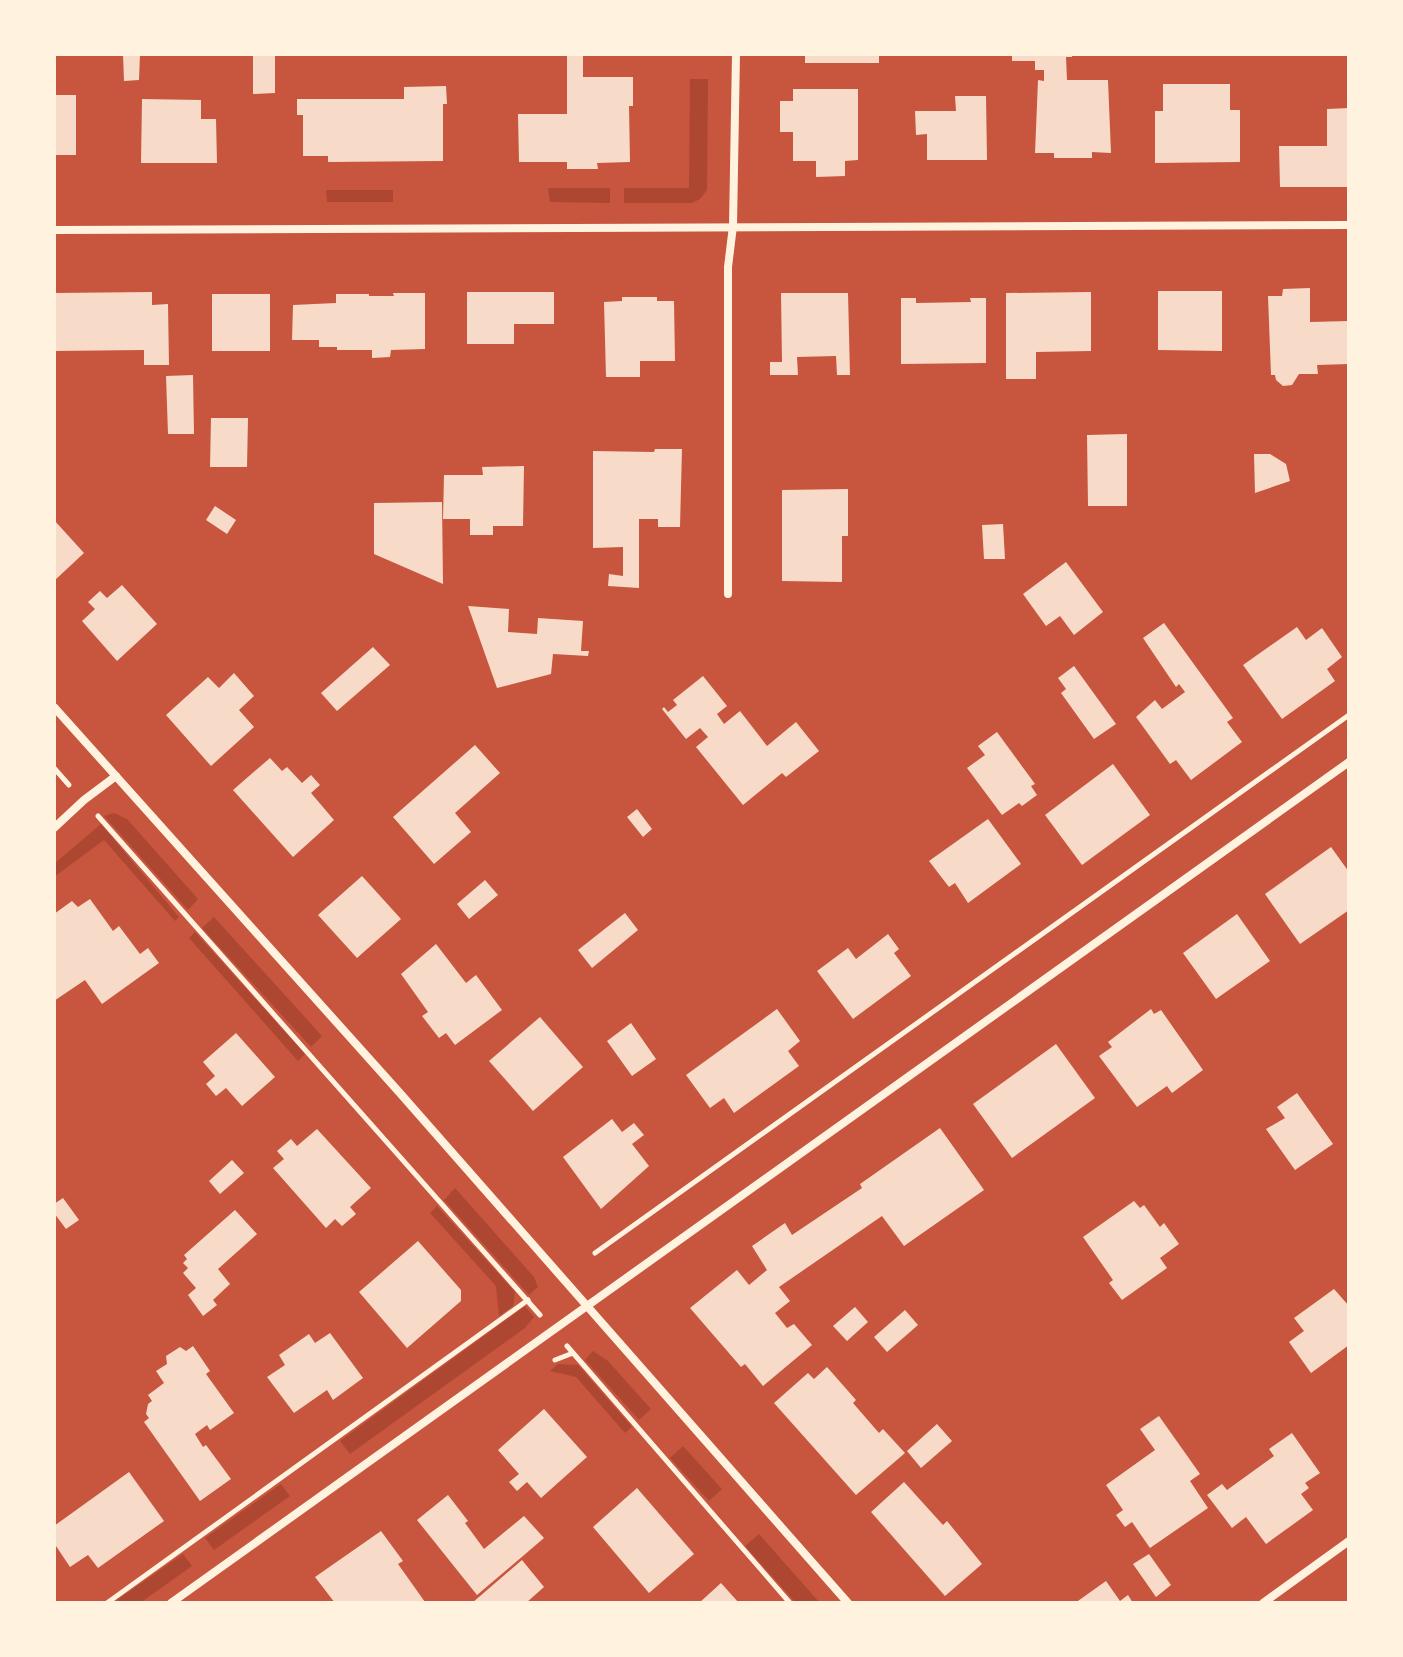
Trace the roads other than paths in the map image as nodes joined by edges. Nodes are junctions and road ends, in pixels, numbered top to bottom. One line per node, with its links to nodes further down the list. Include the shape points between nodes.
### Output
1 (736, 54): 3 (street)
2 (1349, 225): 3 (street)
3 (733, 226): 4 (street); 5 (street, via 728,267)
4 (54, 230)
5 (728, 594)
6 (54, 707): 8 (street)
7 (1349, 762): 10 (street)
8 (116, 776): 9 (street); 10 (street)
9 (54, 828)
10 (588, 1307): 12 (street); 13 (street)
11 (1349, 1541): 14 (street)
12 (171, 1603)
13 (848, 1603)
14 (1263, 1603)

